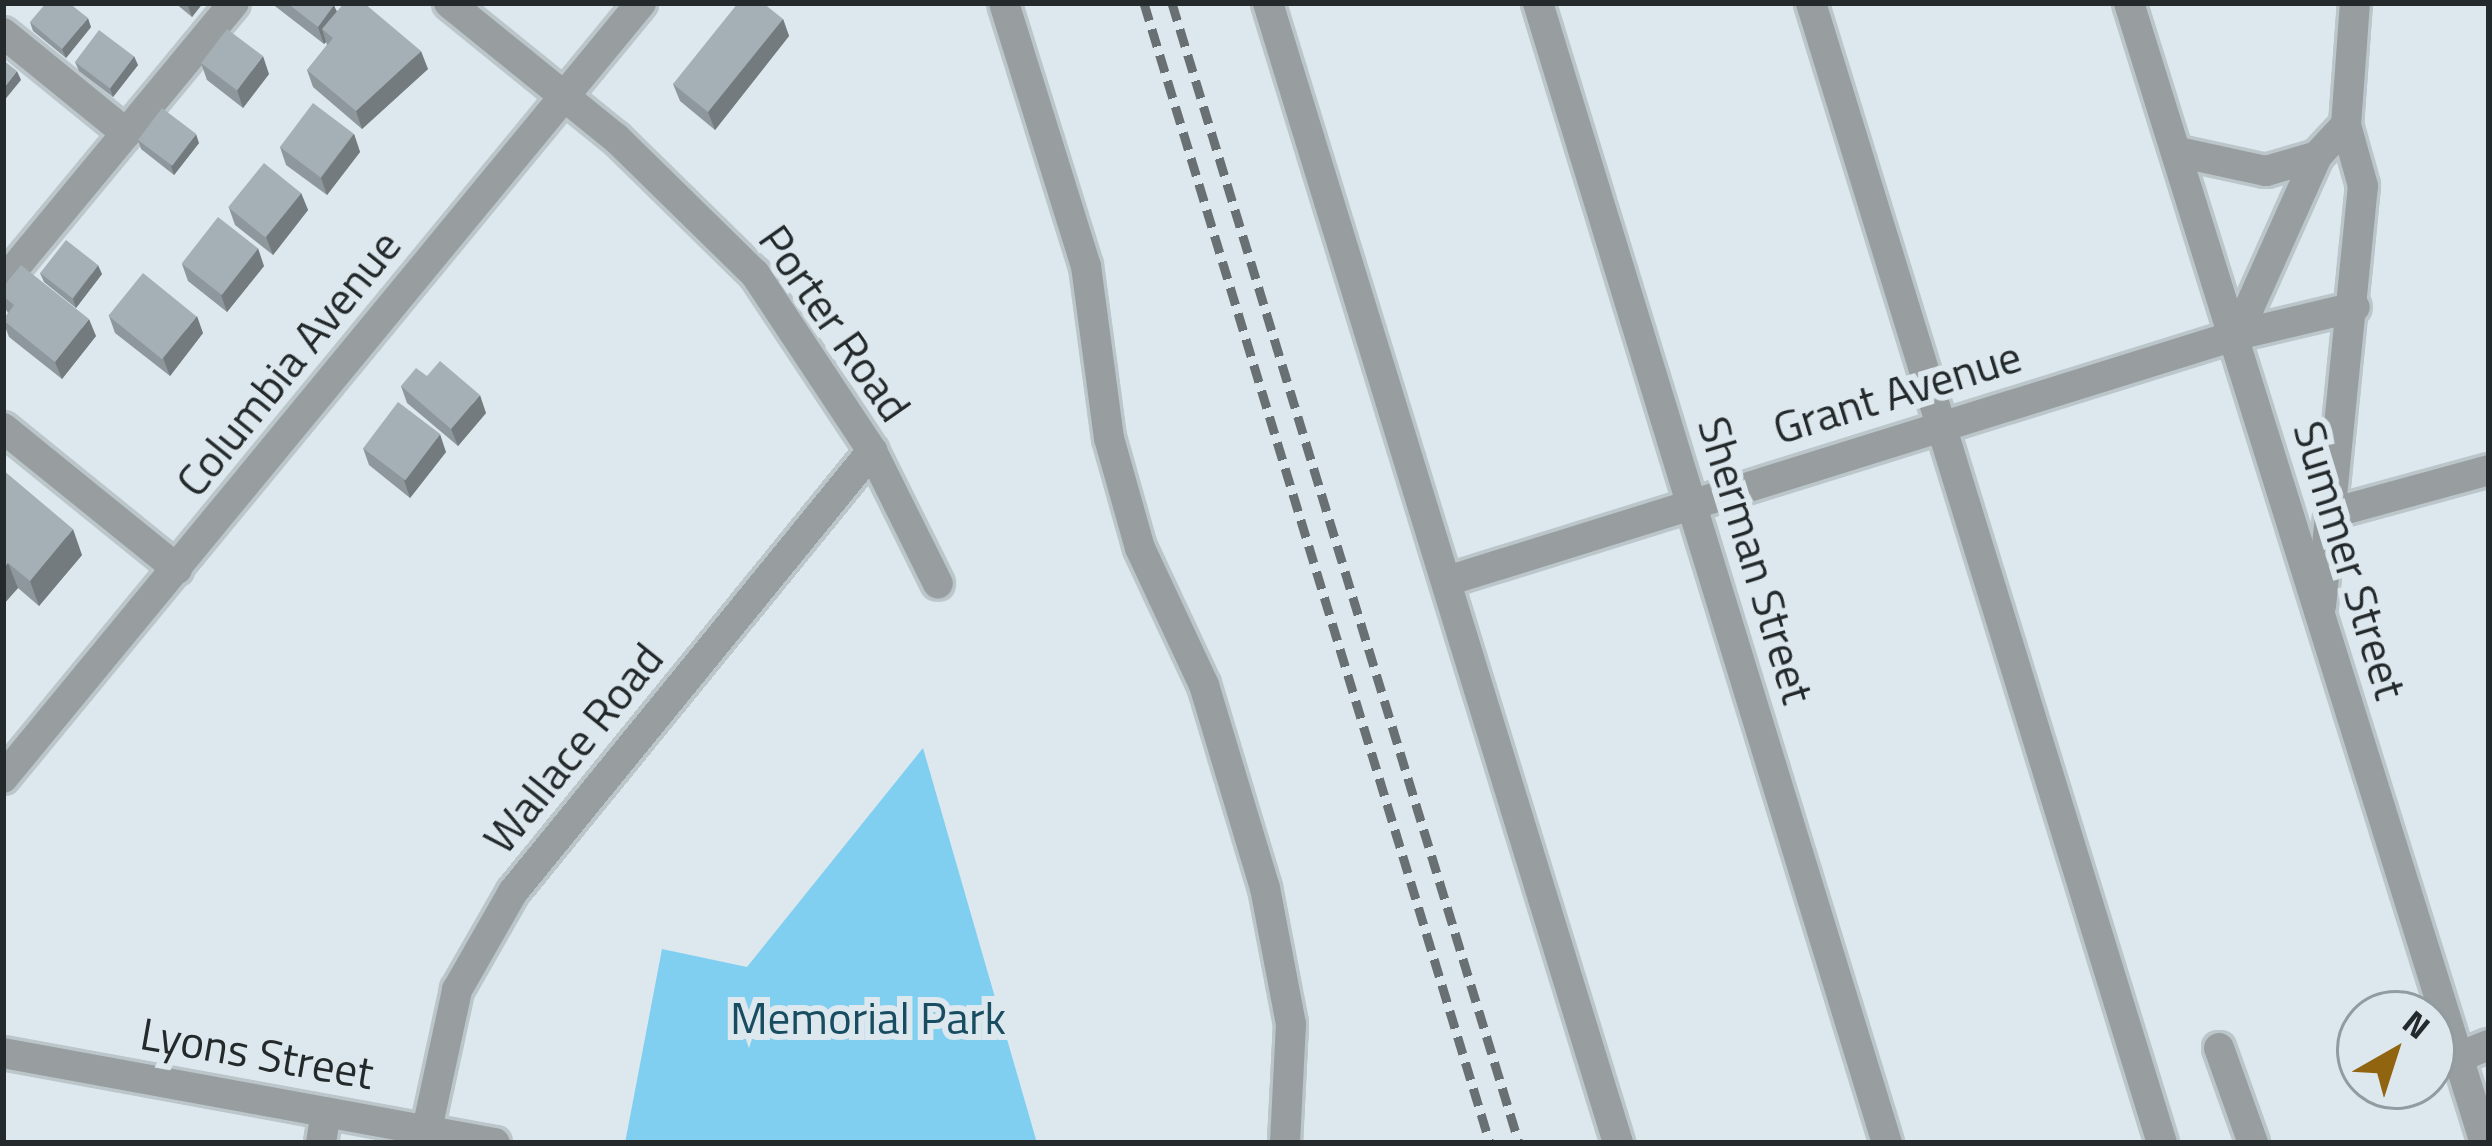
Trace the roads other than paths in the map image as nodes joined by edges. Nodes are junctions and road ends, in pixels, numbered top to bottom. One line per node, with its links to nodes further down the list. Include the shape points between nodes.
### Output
1 (234, 3): 13 (street)
2 (449, 3): 11 (street, Porter Road)
3 (641, 3): 11 (street, Columbia Avenue)
4 (1004, 3): 38 (street, via 1086,266 1109,438 1140,548 1204,685 1265,887 1291,1024)
5 (1268, 3): 26 (street)
6 (1538, 3): 23 (street, Sherman Street)
7 (1811, 3): 19 (street)
8 (2129, 3): 14 (street, Summer Street)
9 (2355, 3): 12 (street)
10 (3, 33): 13 (street)
11 (564, 97): 21 (street, Porter Road, via 755,274); 25 (street, Columbia Avenue)
12 (2346, 125): 15 (street); 17 (street, via 2363,186)
13 (126, 133): 16 (street)
14 (2178, 152): 15 (street, via 2266,171); 18 (street, Summer Street)
15 (2318, 156): 18 (street)
16 (3, 282)
17 (2355, 307): 18 (street, Grant Avenue); 24 (street)
18 (2237, 334): 19 (street, Grant Avenue); 28 (street, Summer Street)
19 (1942, 425): 23 (street, Grant Avenue); 41 (street)
20 (3, 428): 25 (street)
21 (872, 451): 27 (street, Porter Road); 35 (street, Wallace Road, via 513,892 457,990)
22 (2489, 470): 24 (street)
23 (1692, 502): 26 (street, Grant Avenue); 40 (street, Sherman Street)
24 (2332, 513): 28 (street)
25 (177, 568): 29 (street, Columbia Avenue)
26 (1447, 581): 39 (street)
27 (938, 584)
28 (2319, 624): 33 (street, Summer Street)
29 (3, 778)
30 (2489, 1045): 33 (street)
31 (2219, 1048): 42 (street)
32 (3, 1053): 34 (street, Lyons Street)
33 (2458, 1057): 43 (street, Summer Street)
34 (326, 1112): 35 (street, Lyons Street); 36 (street)
35 (424, 1137): 37 (street, Lyons Street)
36 (321, 1143)
37 (495, 1143)
38 (1285, 1143)
39 (1618, 1143)
40 (1887, 1143)
41 (2162, 1143)
42 (2253, 1143)
43 (2484, 1143)

